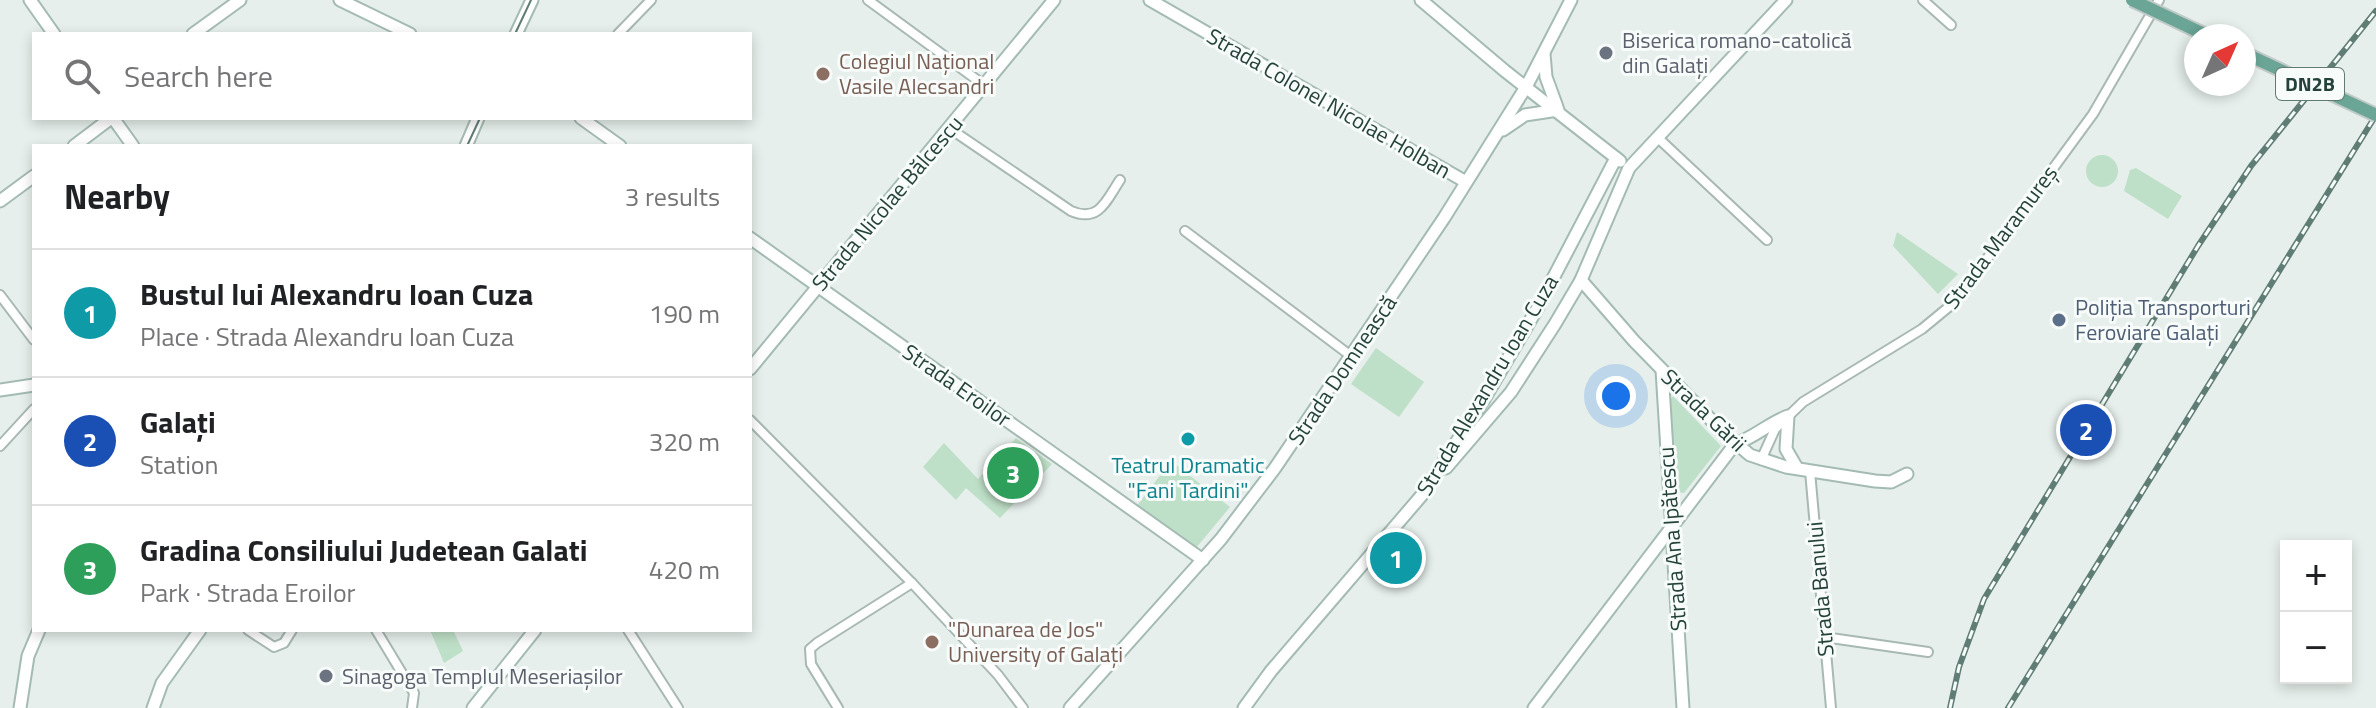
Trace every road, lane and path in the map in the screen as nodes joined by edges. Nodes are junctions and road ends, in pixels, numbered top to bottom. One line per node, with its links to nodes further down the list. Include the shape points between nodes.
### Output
1 (30, 0): 17 (main road)
2 (240, 0): 18 (main road)
3 (340, 0): 19 (main road)
4 (532, 0): 20 (main road)
5 (651, 0): 21 (street)
6 (868, 0): 24 (street)
7 (1150, 0): 43 (main road, Strada Colonel Nicolae Holban)
8 (1421, 0): 25 (main road)
9 (1571, 0): 22 (main road, Strada Domnească)
10 (1786, 0): 33 (main road)
11 (1923, 0): 15 (street)
12 (2132, 0): 16 (main road, bridge)
13 (2159, 0): 58 (street, Strada Maramureș, via 2093,114 1956,301)
14 (1050, 1): 24 (main road, Strada Nicolae Bălcescu)
15 (1951, 25)
16 (2184, 25)
17 (53, 32)
18 (196, 32)
19 (406, 32)
20 (517, 32)
21 (620, 32)
22 (1544, 53): 25 (main road, Strada Domnească); 26 (main road)
23 (2256, 59): 27 (main road, DN2B, bridge)
24 (984, 85): 32 (main road, Strada Nicolae Bălcescu)
25 (1526, 87): 26 (main road); 34 (main road, Strada Domnească)
26 (1558, 110): 34 (main road, via 1525,115); 39 (main road)
27 (2376, 115)
28 (109, 120): 35 (main road)
29 (114, 120): 36 (main road)
30 (477, 120): 37 (main road)
31 (584, 120): 38 (main road)
32 (949, 128): 42 (street, via 1082,216 1099,210); 49 (main road, Strada Nicolae Bălcescu)
33 (1657, 137): 40 (main road); 47 (street)
34 (1494, 139): 43 (main road, Strada Domnească)
35 (77, 144)
36 (132, 144)
37 (467, 144)
38 (617, 144)
39 (1616, 158): 40 (main road); 66 (main road, Strada Alexandru Ioan Cuza, via 1537,309)
40 (1629, 168): 48 (main road)
41 (32, 177): 44 (main road)
42 (1120, 180)
43 (1466, 182): 52 (main road, Strada Domnească)
44 (0, 201)
45 (1185, 231): 52 (street)
46 (752, 239): 49 (main road, Strada Eroilor)
47 (1767, 240)
48 (1581, 280): 54 (main road, Strada Gării); 66 (main road, via 1511,392)
49 (817, 286): 53 (main road, Strada Nicolae Bălcescu); 68 (main road, Strada Eroilor)
50 (0, 295): 51 (street)
51 (32, 337)
52 (1351, 356): 68 (main road, Strada Domnească, via 1257,494)
53 (752, 367)
54 (1662, 370): 60 (main road, Strada Gării); 67 (main road, Strada Ana Ipătescu)
55 (32, 385): 56 (main road)
56 (0, 390)
57 (32, 411): 61 (street)
58 (1788, 416): 60 (main road); 62 (street, Strada Maramureș, via 1775,429); 63 (main road, via 1786,449)
59 (752, 422): 69 (street)
60 (1735, 444): 62 (main road, Strada Gării); 67 (main road)
61 (0, 446)
62 (1761, 460): 63 (main road, Strada Gării)
63 (1797, 468): 64 (main road, Strada Gării)
64 (1810, 471): 65 (main road, Strada Gării, via 1891,482); 77 (street, Strada Banului)
65 (1907, 474)
66 (1422, 495): 87 (main road, Strada Alexandru Ioan Cuza)
67 (1670, 529): 88 (main road); 89 (main road, Strada Ana Ipătescu)
68 (1203, 560): 86 (main road, Strada Domnească)
69 (912, 583): 84 (street, via 810,649 811,664); 85 (street)
70 (38, 632): 79 (main road, via 28,656)
71 (199, 632): 80 (main road, via 162,683)
72 (251, 632): 73 (street, via 274,647)
73 (291, 632)
74 (377, 632): 81 (street, via 414,693)
75 (533, 632): 82 (main road)
76 (629, 632): 83 (street)
77 (1824, 637): 78 (street); 90 (street, Strada Banului)
78 (1928, 652)
79 (20, 708)
80 (153, 708)
81 (412, 708)
82 (473, 708)
83 (678, 708)
84 (838, 708)
85 (1023, 708)
86 (1070, 708)
87 (1244, 708)
88 (1534, 708)
89 (1683, 708)
90 (1831, 708)

